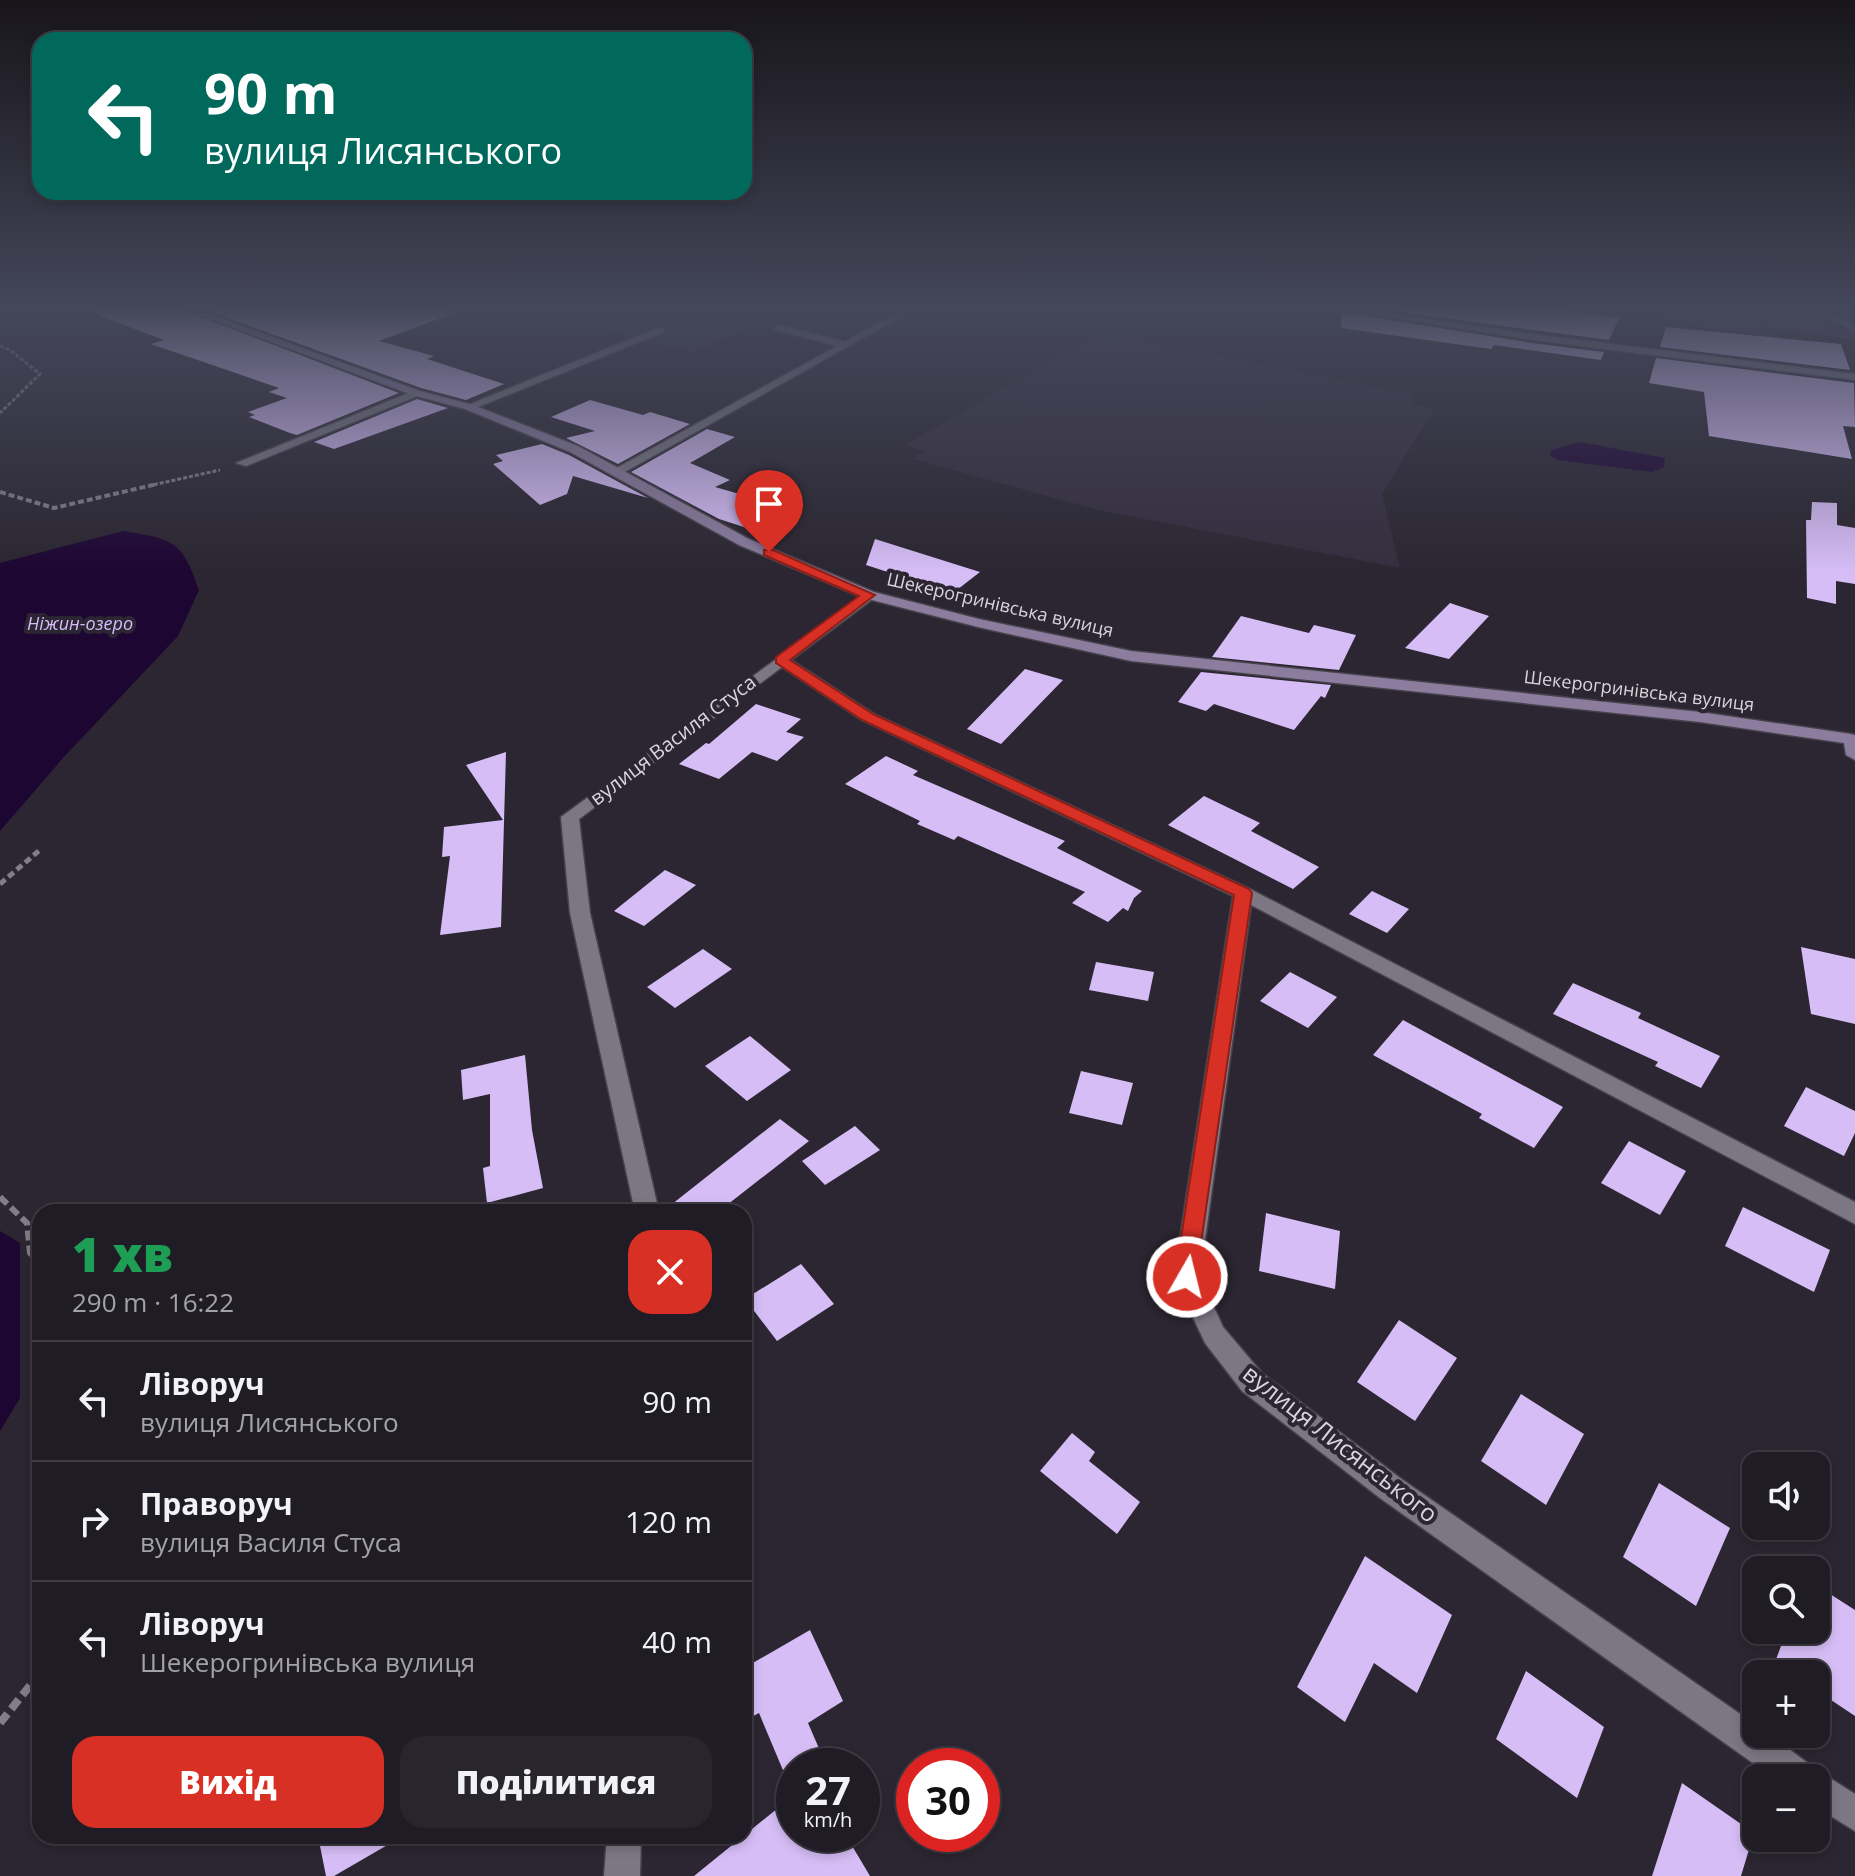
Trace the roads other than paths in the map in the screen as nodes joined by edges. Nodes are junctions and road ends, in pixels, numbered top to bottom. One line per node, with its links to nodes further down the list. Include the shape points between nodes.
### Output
1 (405, 398): 6 (street)
2 (433, 398): 5 (street, Шекерогринівська вулиця)
3 (492, 398): 5 (street)
4 (751, 398): 7 (street)
5 (469, 407): 7 (street, Шекерогринівська вулиця)
6 (242, 463)
7 (619, 470): 8 (street, Шекерогринівська вулиця, via 744,542)
8 (869, 595): 9 (street, вулиця Василя Стуса); 10 (street, Шекерогринівська вулиця, via 1131,656 1700,717)
9 (781, 660): 11 (street, via 868,717); 12 (street, вулиця Василя Стуса, via 570,817 580,913)
10 (1854, 744)
11 (1243, 893): 13 (street); 14 (street, вулиця Лисянського, via 1187,1277 1214,1335 1252,1382 1390,1488)
12 (645, 1204)
13 (1855, 1214)
14 (1783, 1764)
15 (1830, 1797): 16 (street)
16 (1855, 1814)
17 (624, 1844): 18 (street)
18 (622, 1876)

